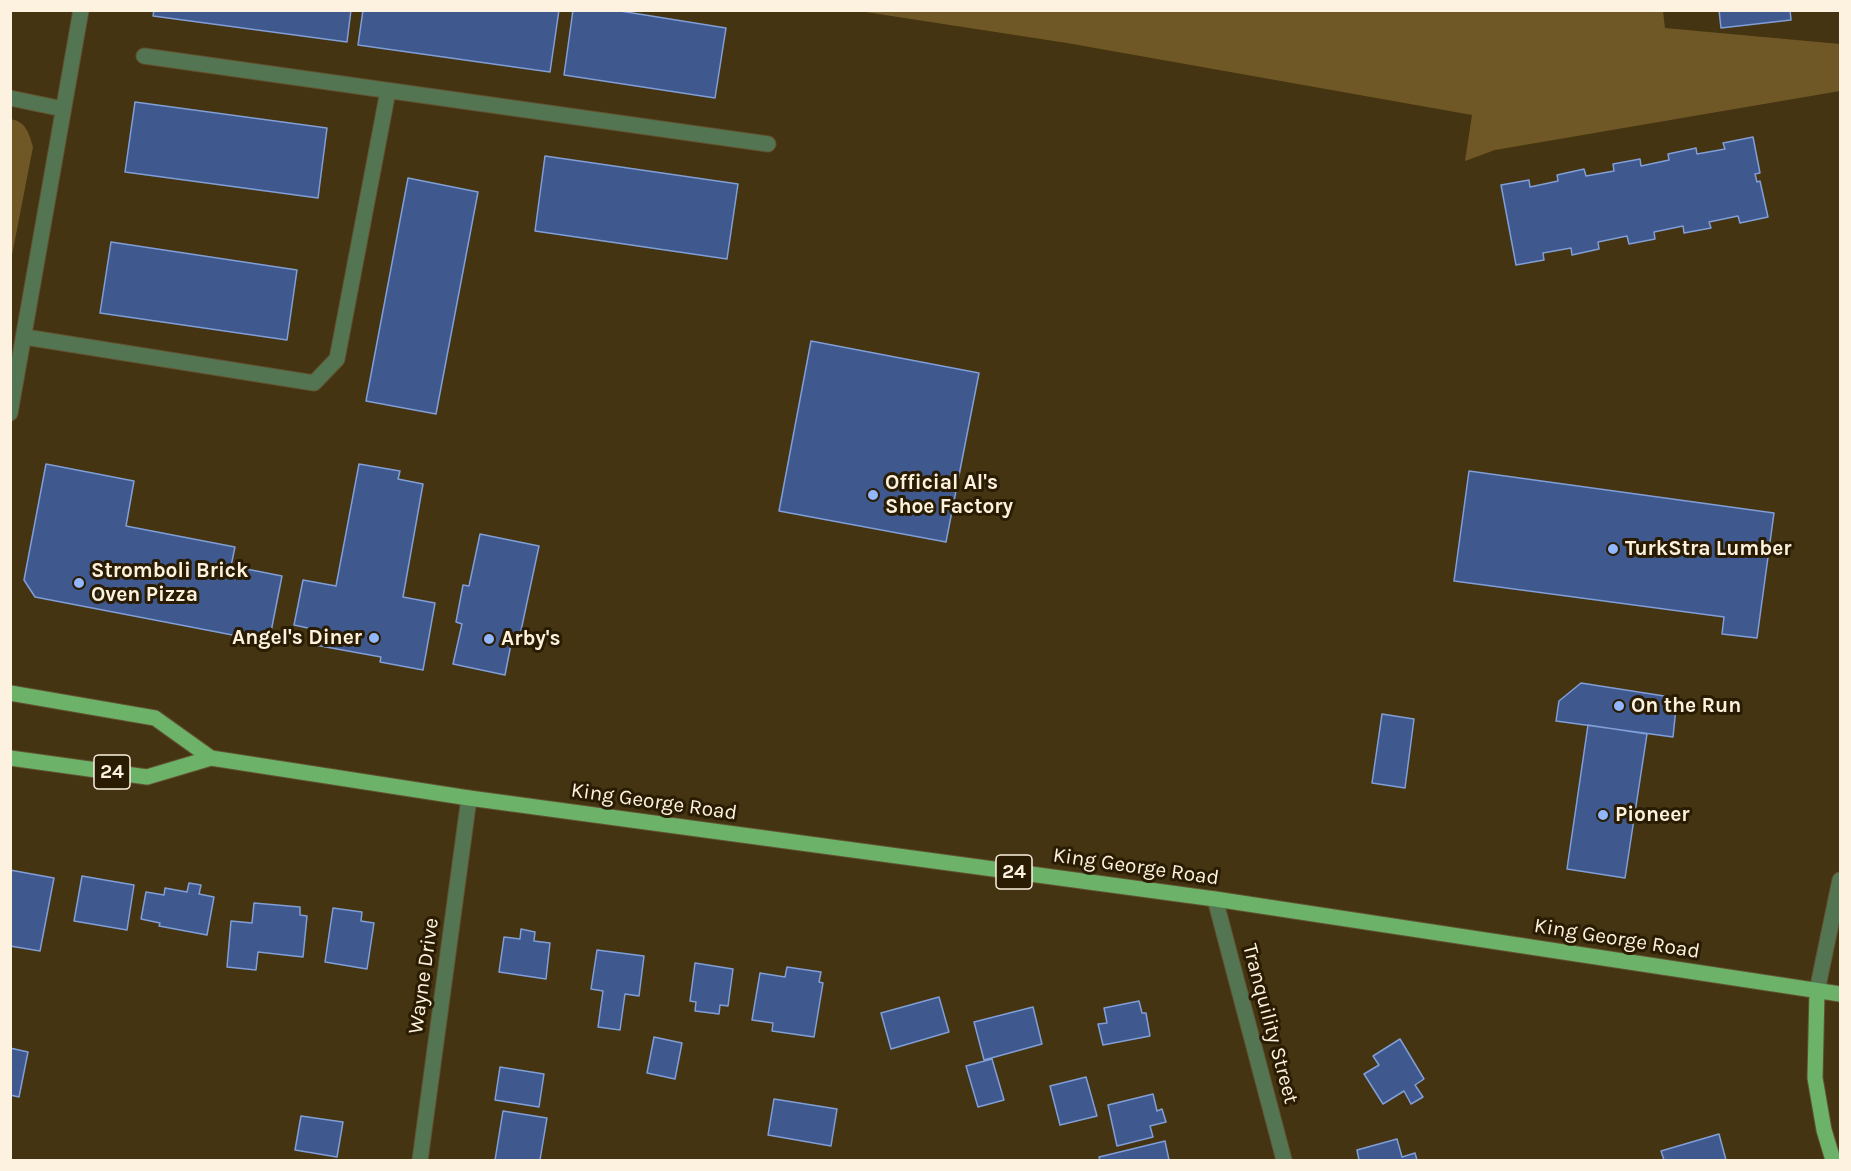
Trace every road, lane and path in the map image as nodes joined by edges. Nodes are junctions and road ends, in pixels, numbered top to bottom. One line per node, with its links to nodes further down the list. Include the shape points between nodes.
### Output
1 (81, 10): 5 (street)
2 (144, 56): 3 (street)
3 (388, 91): 6 (street); 7 (street, via 337,358 314,383)
4 (10, 98): 5 (street)
5 (63, 109): 7 (street)
6 (768, 144)
7 (25, 338): 8 (street)
8 (10, 413)
9 (10, 693): 11 (main road, King George Road / 24, via 155,718)
10 (10, 758): 11 (main road, King George Road / 24, via 147,777)
11 (211, 758): 12 (main road, King George Road / 24)
12 (469, 798): 14 (main road, King George Road / 24); 17 (street, Wayne Drive)
13 (1840, 880): 15 (street)
14 (1215, 899): 15 (main road, King George Road / 24); 18 (street, Tranquility Street)
15 (1817, 991): 16 (main road, King George Road / 24); 19 (main road, via 1815,1078)
16 (1840, 994)
17 (420, 1161)
18 (1284, 1161)
19 (1833, 1161)

